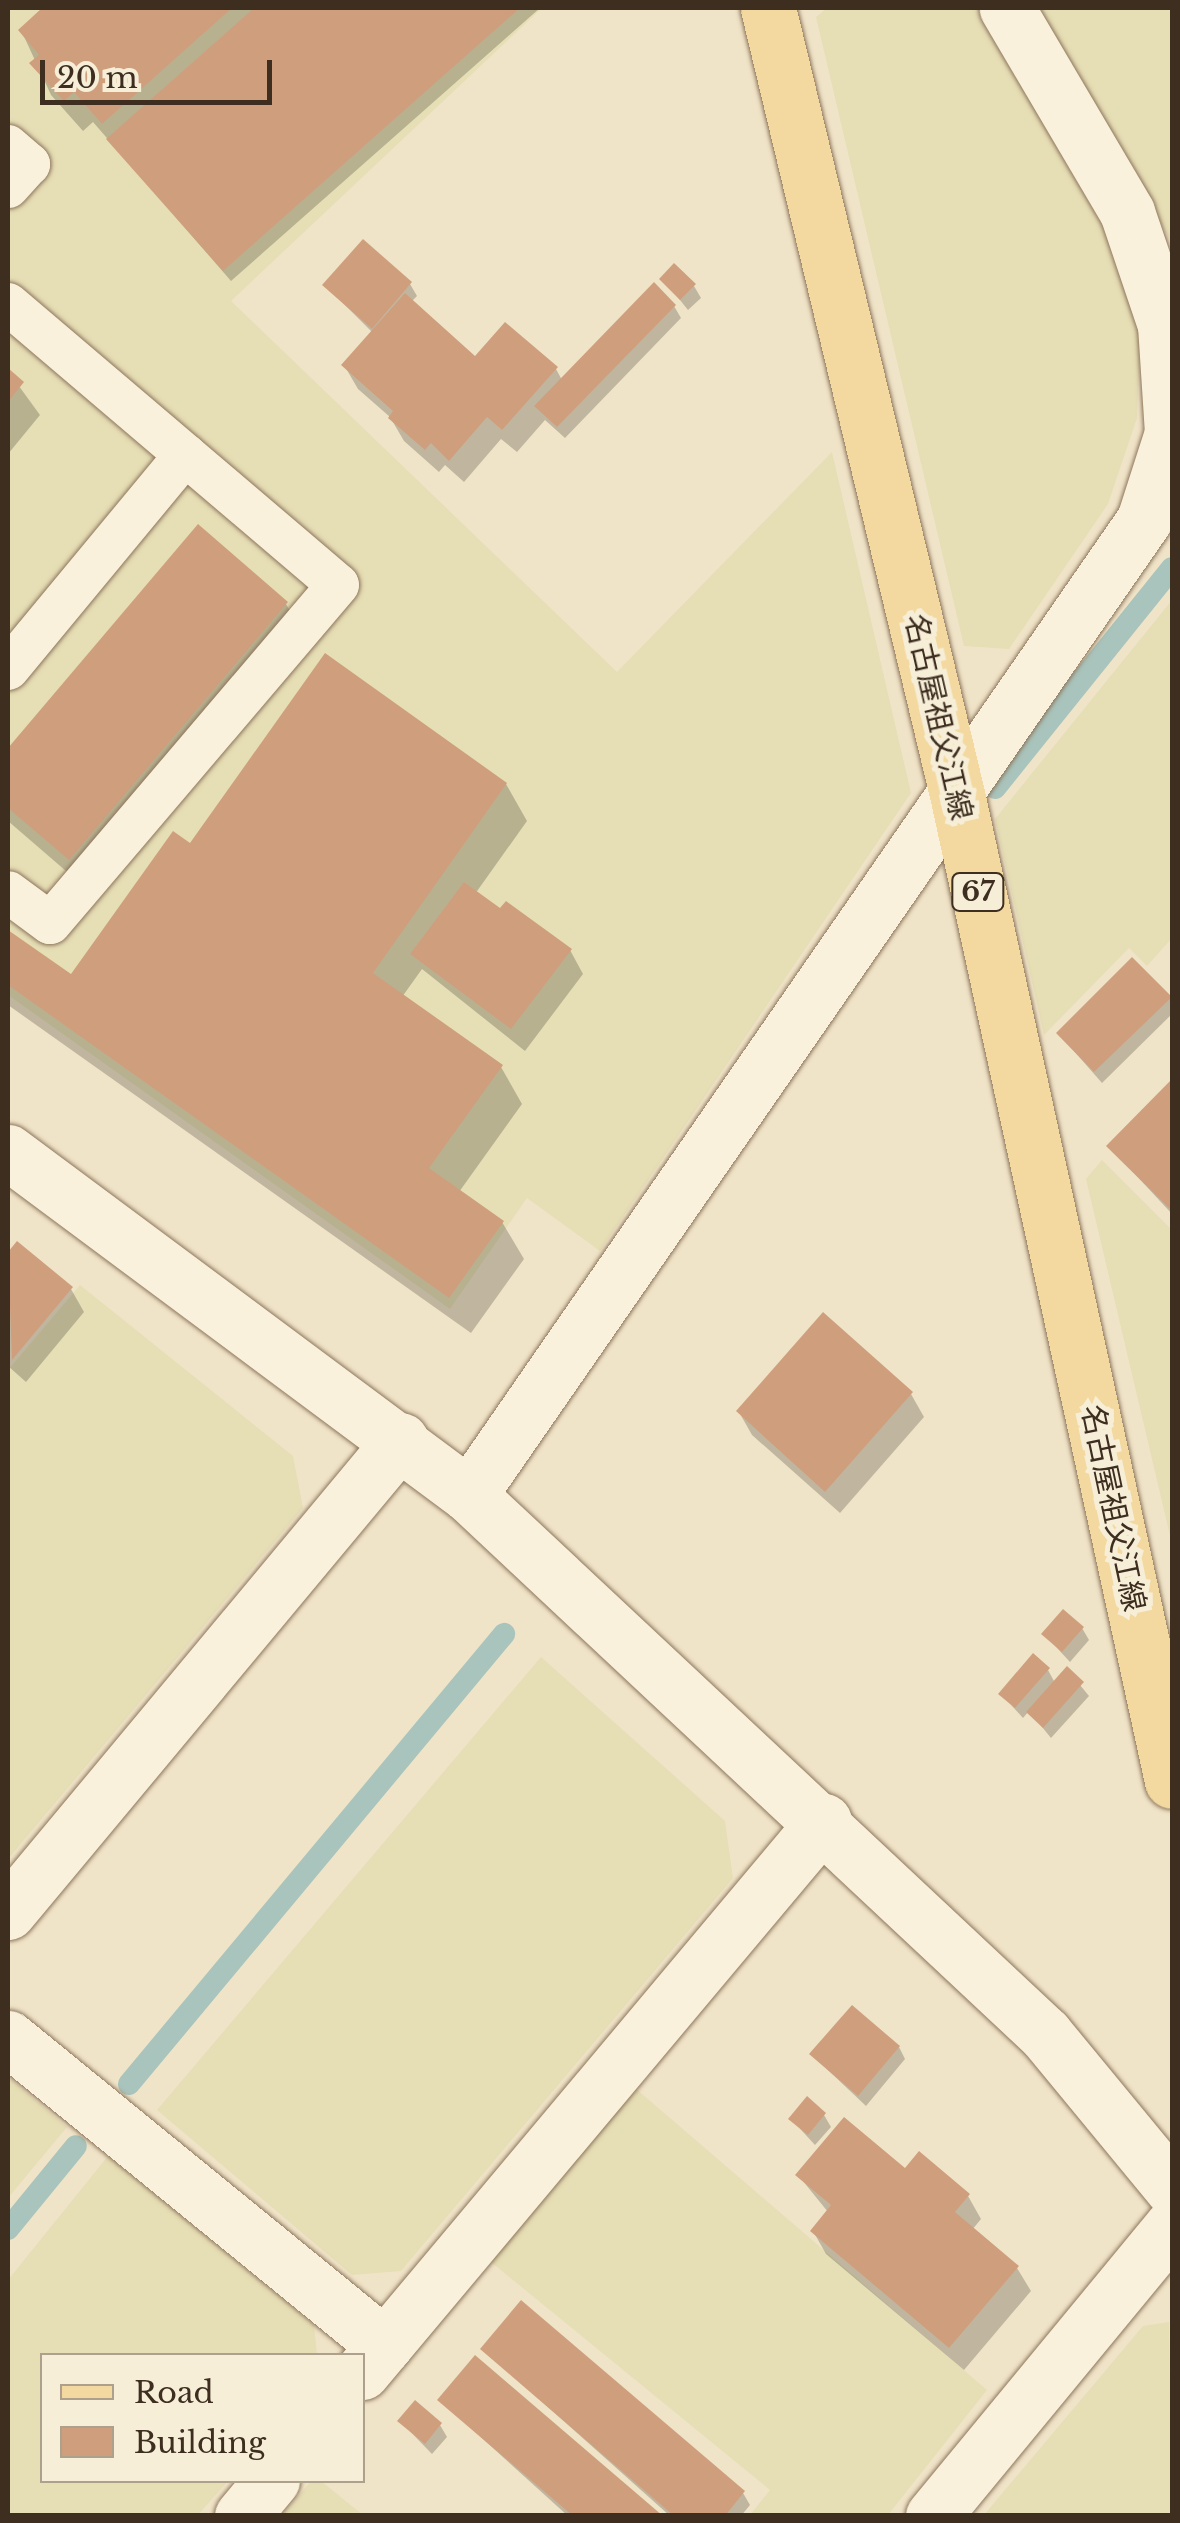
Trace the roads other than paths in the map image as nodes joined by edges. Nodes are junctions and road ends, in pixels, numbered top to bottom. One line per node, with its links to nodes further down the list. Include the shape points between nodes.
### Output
1 (768, 8): 8 (main road, 名古屋祖父江線 / 67)
2 (1008, 8): 8 (street, via 1127,212 1165,324 1172,432 1144,520)
3 (8, 146): 4 (lane, via 29,164)
4 (8, 187)
5 (8, 304): 6 (lane)
6 (184, 455): 7 (lane); 9 (lane, via 338,585 50,923)
7 (8, 669)
8 (956, 794): 12 (street); 13 (main road, 名古屋祖父江線 / 67)
9 (8, 892)
10 (16, 1173): 11 (street)
11 (401, 1440): 12 (street); 15 (street)
12 (470, 1494): 14 (street)
13 (1172, 1781)
14 (824, 1820): 17 (street, via 1045,2034); 19 (street)
15 (8, 1912)
16 (8, 2038): 19 (street)
17 (1172, 2188)
18 (1172, 2226): 22 (street)
19 (374, 2359)
20 (270, 2483): 21 (street)
21 (242, 2516)
22 (933, 2516)

